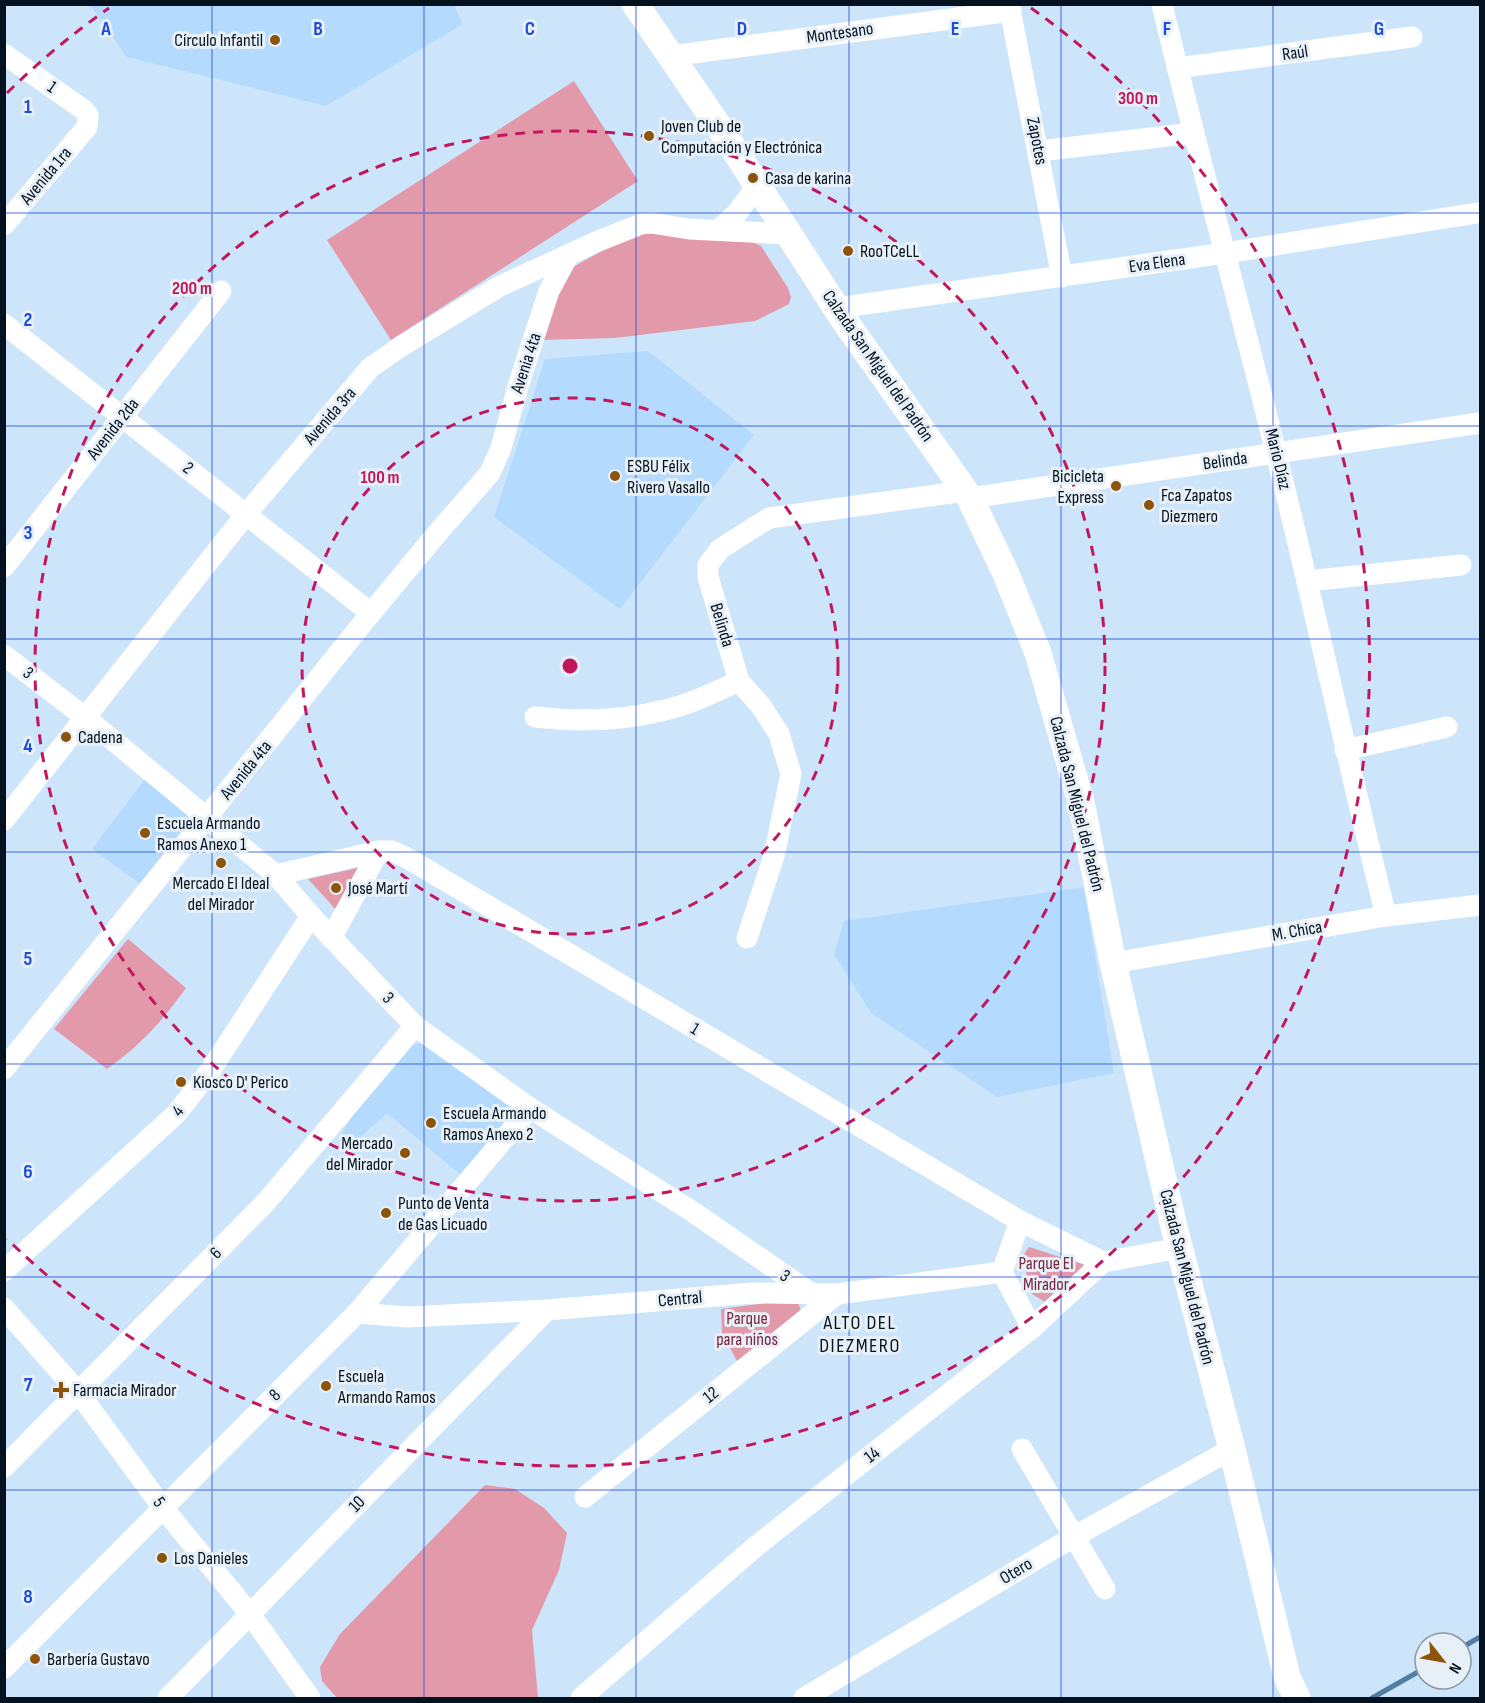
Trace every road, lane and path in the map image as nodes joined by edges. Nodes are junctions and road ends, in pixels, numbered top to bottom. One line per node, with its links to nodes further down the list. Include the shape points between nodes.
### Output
1 (635, 4): 6 (main road, Calzada San Miguel del Padrón)
2 (1162, 4): 7 (street, Mario Díaz)
3 (1010, 8): 6 (street, Montesano); 10 (street, Zapotes)
4 (1412, 37): 7 (street, Raúl)
5 (4, 54): 8 (street, 1, via 84,110 88,115)
6 (669, 56): 11 (main road, Calzada San Miguel del Padrón)
7 (1177, 68): 9 (street, Mario Díaz)
8 (87, 127): 13 (street, Avenida 1ra)
9 (1194, 133): 10 (street); 16 (street, Mario Díaz)
10 (1039, 151): 18 (street, Zapotes)
11 (757, 186): 14 (street); 15 (main road, Calzada San Miguel del Padrón)
12 (1477, 213): 16 (street, Eva Elena)
13 (4, 225)
14 (718, 230): 15 (street, Avenida 3ra); 17 (street, Avenida 3ra, via 640,224)
15 (788, 234): 20 (main road, Calzada San Miguel del Padrón)
16 (1225, 253): 18 (street, Eva Elena); 24 (street, Mario Díaz)
17 (568, 256): 25 (street, Avenia 4ta, via 549,291); 27 (street, Avenida 3ra, via 500,286 370,369)
18 (1062, 277): 20 (street, Eva Elena)
19 (221, 291): 22 (street, Avenida 2da)
20 (837, 308): 26 (main road, Calzada San Miguel del Padrón)
21 (4, 324): 22 (street, 2)
22 (122, 417): 27 (street, 2); 29 (street, Avenida 2da)
23 (1480, 423): 24 (street, Belinda)
24 (1277, 454): 26 (street, Belinda); 30 (street, Mario Díaz)
25 (490, 473): 31 (street, Avenida 4ta)
26 (967, 495): 33 (street, Belinda, via 769,518 720,549 708,565 708,577); 47 (main road, Calzada San Miguel del Padrón, via 1006,574 1038,653 1081,802)
27 (247, 513): 31 (street, 2); 35 (street, Avenida 3ra)
28 (1461, 565): 30 (street)
29 (4, 567)
30 (1308, 581): 37 (street, Mario Díaz)
31 (371, 613): 38 (street, Avenida 4ta)
32 (4, 655): 35 (street, 3)
33 (739, 681): 34 (street, via 666,710 626,718 573,721); 46 (street, Belinda, via 779,734 791,774 774,856)
34 (536, 717)
35 (86, 718): 38 (street, 3); 39 (street, Avenida 3ra)
36 (1447, 727): 37 (street)
37 (1345, 750): 44 (street, Mario Díaz)
38 (207, 818): 41 (street, 3); 49 (street, Avenida 4ta)
39 (4, 820)
40 (379, 851): 41 (street, 1); 45 (street); 51 (street, 1, via 392,851 407,858)
41 (276, 875): 43 (street, 3)
42 (1480, 905): 44 (street, M. Chica)
43 (311, 916): 45 (street, 3); 54 (street, 4, via 210,1071 176,1114)
44 (1386, 916): 47 (street, M. Chica)
45 (331, 938): 48 (street, 3)
46 (747, 938)
47 (1113, 963): 52 (main road, Calzada San Miguel del Padrón)
48 (415, 1026): 50 (street, 3); 62 (street, 6, via 266,1202)
49 (4, 1069)
50 (530, 1108): 56 (street, 3); 60 (street, 8)
51 (1020, 1221): 53 (street, 1); 55 (street)
52 (1180, 1248): 53 (street); 64 (main road, Calzada San Miguel del Padrón)
53 (1103, 1262): 61 (street, 14)
54 (4, 1271)
55 (1002, 1272): 57 (street, Central); 61 (street)
56 (809, 1292): 57 (street, Central); 59 (street, Central)
57 (837, 1294): 66 (street, 12)
58 (4, 1308): 62 (street, 5)
59 (547, 1310): 60 (street, Central, via 408,1317); 70 (street, 10)
60 (357, 1313): 67 (street, 8)
61 (1032, 1328): 74 (street, 14, via 755,1547)
62 (78, 1392): 65 (street, 6); 67 (street, 5)
63 (1022, 1449): 68 (street)
64 (1232, 1449): 68 (street, Otero); 76 (main road, Calzada San Miguel del Padrón, via 1287,1677)
65 (4, 1467)
66 (585, 1497)
67 (163, 1508): 70 (street, 5); 71 (street, 8)
68 (1075, 1536): 69 (street); 75 (street, Otero)
69 (1105, 1589)
70 (249, 1614): 72 (street, 10); 73 (street, 5)
71 (4, 1668)
72 (168, 1698)
73 (310, 1698)
74 (581, 1698)
75 (804, 1698)
76 (1297, 1698)

